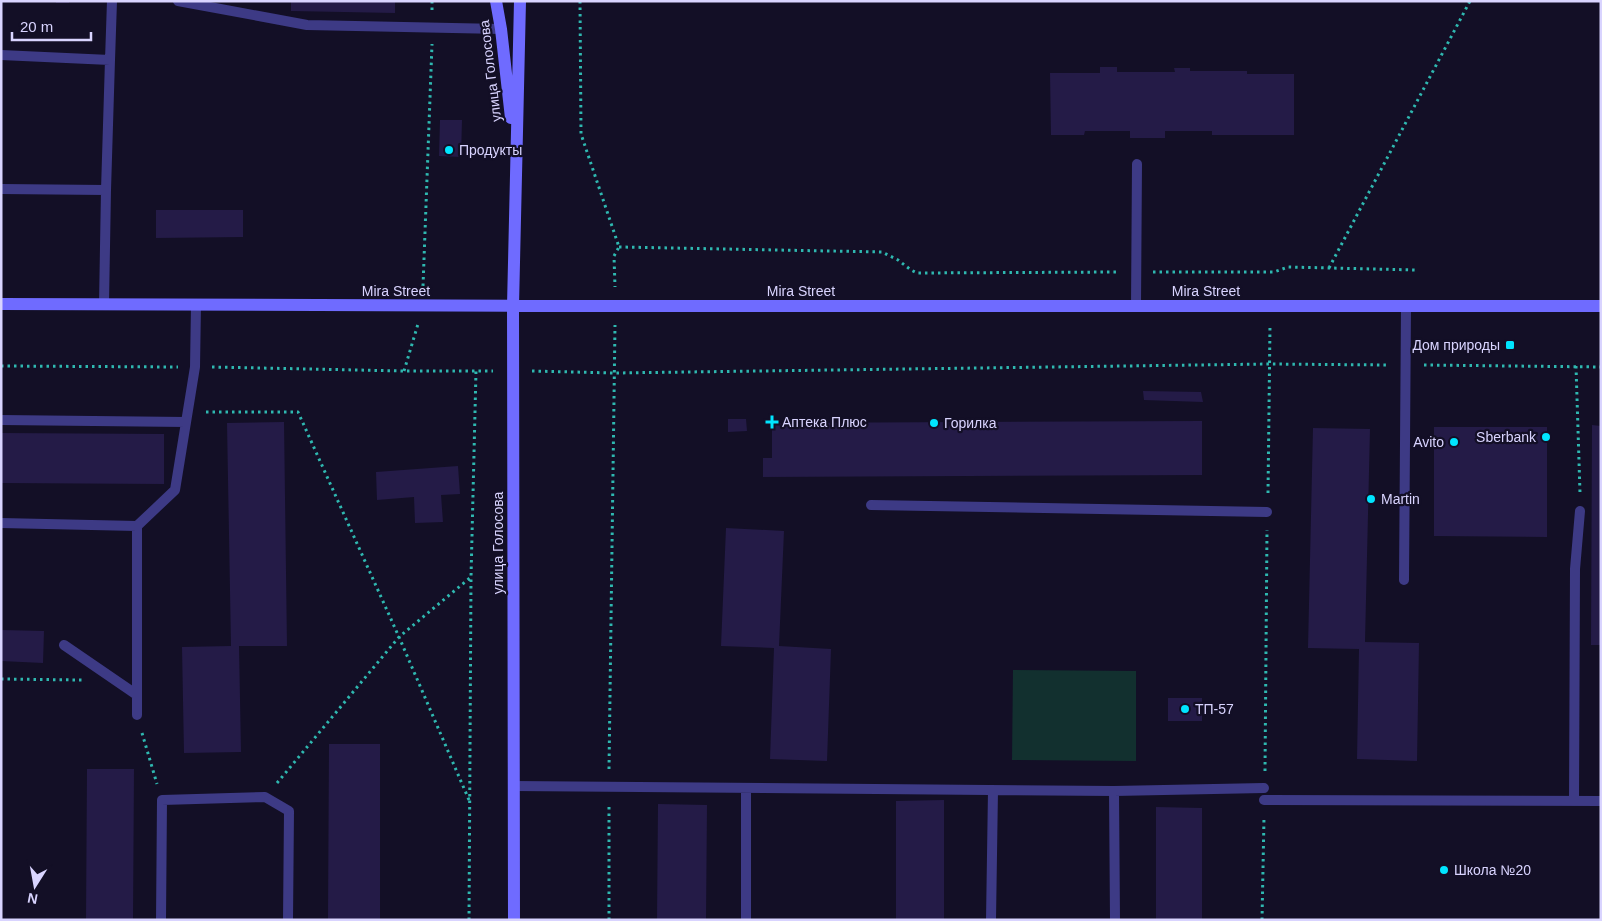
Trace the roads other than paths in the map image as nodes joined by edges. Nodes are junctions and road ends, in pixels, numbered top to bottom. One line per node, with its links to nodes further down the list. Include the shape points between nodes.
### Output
1 (112, 1): 7 (lane)
2 (178, 1): 5 (lane, via 306,25)
3 (496, 1): 5 (main road, улица Голосова)
4 (520, 1): 9 (main road, улица Голосова)
5 (502, 29): 9 (main road, улица Голосова)
6 (1, 55): 7 (lane)
7 (110, 60): 11 (lane)
8 (1136, 164): 16 (lane)
9 (516, 167): 15 (main road, улица Голосова)
10 (1, 189): 11 (lane)
11 (106, 190): 13 (lane)
12 (1, 304): 13 (main road, Mira Street)
13 (104, 304): 14 (main road, Mira Street)
14 (196, 305): 15 (main road, Mira Street); 19 (lane, via 195,367)
15 (513, 306): 16 (main road, Mira Street); 30 (main road, улица Голосова)
16 (1136, 306): 17 (main road, Mira Street)
17 (1406, 306): 18 (main road, Mira Street); 26 (lane)
18 (1601, 306)
19 (187, 417): 20 (lane); 25 (lane, via 175,490)
20 (1, 420)
21 (872, 505): 23 (lane)
22 (1580, 511): 36 (lane, via 1575,569)
23 (1267, 512)
24 (1, 523): 25 (lane)
25 (137, 526): 28 (lane)
26 (1404, 580)
27 (64, 645): 28 (lane)
28 (137, 695): 29 (lane)
29 (137, 715)
30 (514, 786): 31 (lane); 40 (main road, улица Голосова)
31 (746, 788): 33 (lane); 41 (lane)
32 (1264, 788): 34 (lane)
33 (993, 790): 34 (lane); 42 (lane)
34 (1114, 791): 43 (lane)
35 (1264, 800): 36 (lane)
36 (1574, 801): 37 (lane)
37 (1601, 801)
38 (161, 920): 39 (lane, via 162,800 265,797 289,811)
39 (288, 920)
40 (514, 920)
41 (746, 920)
42 (992, 920)
43 (1115, 920)

